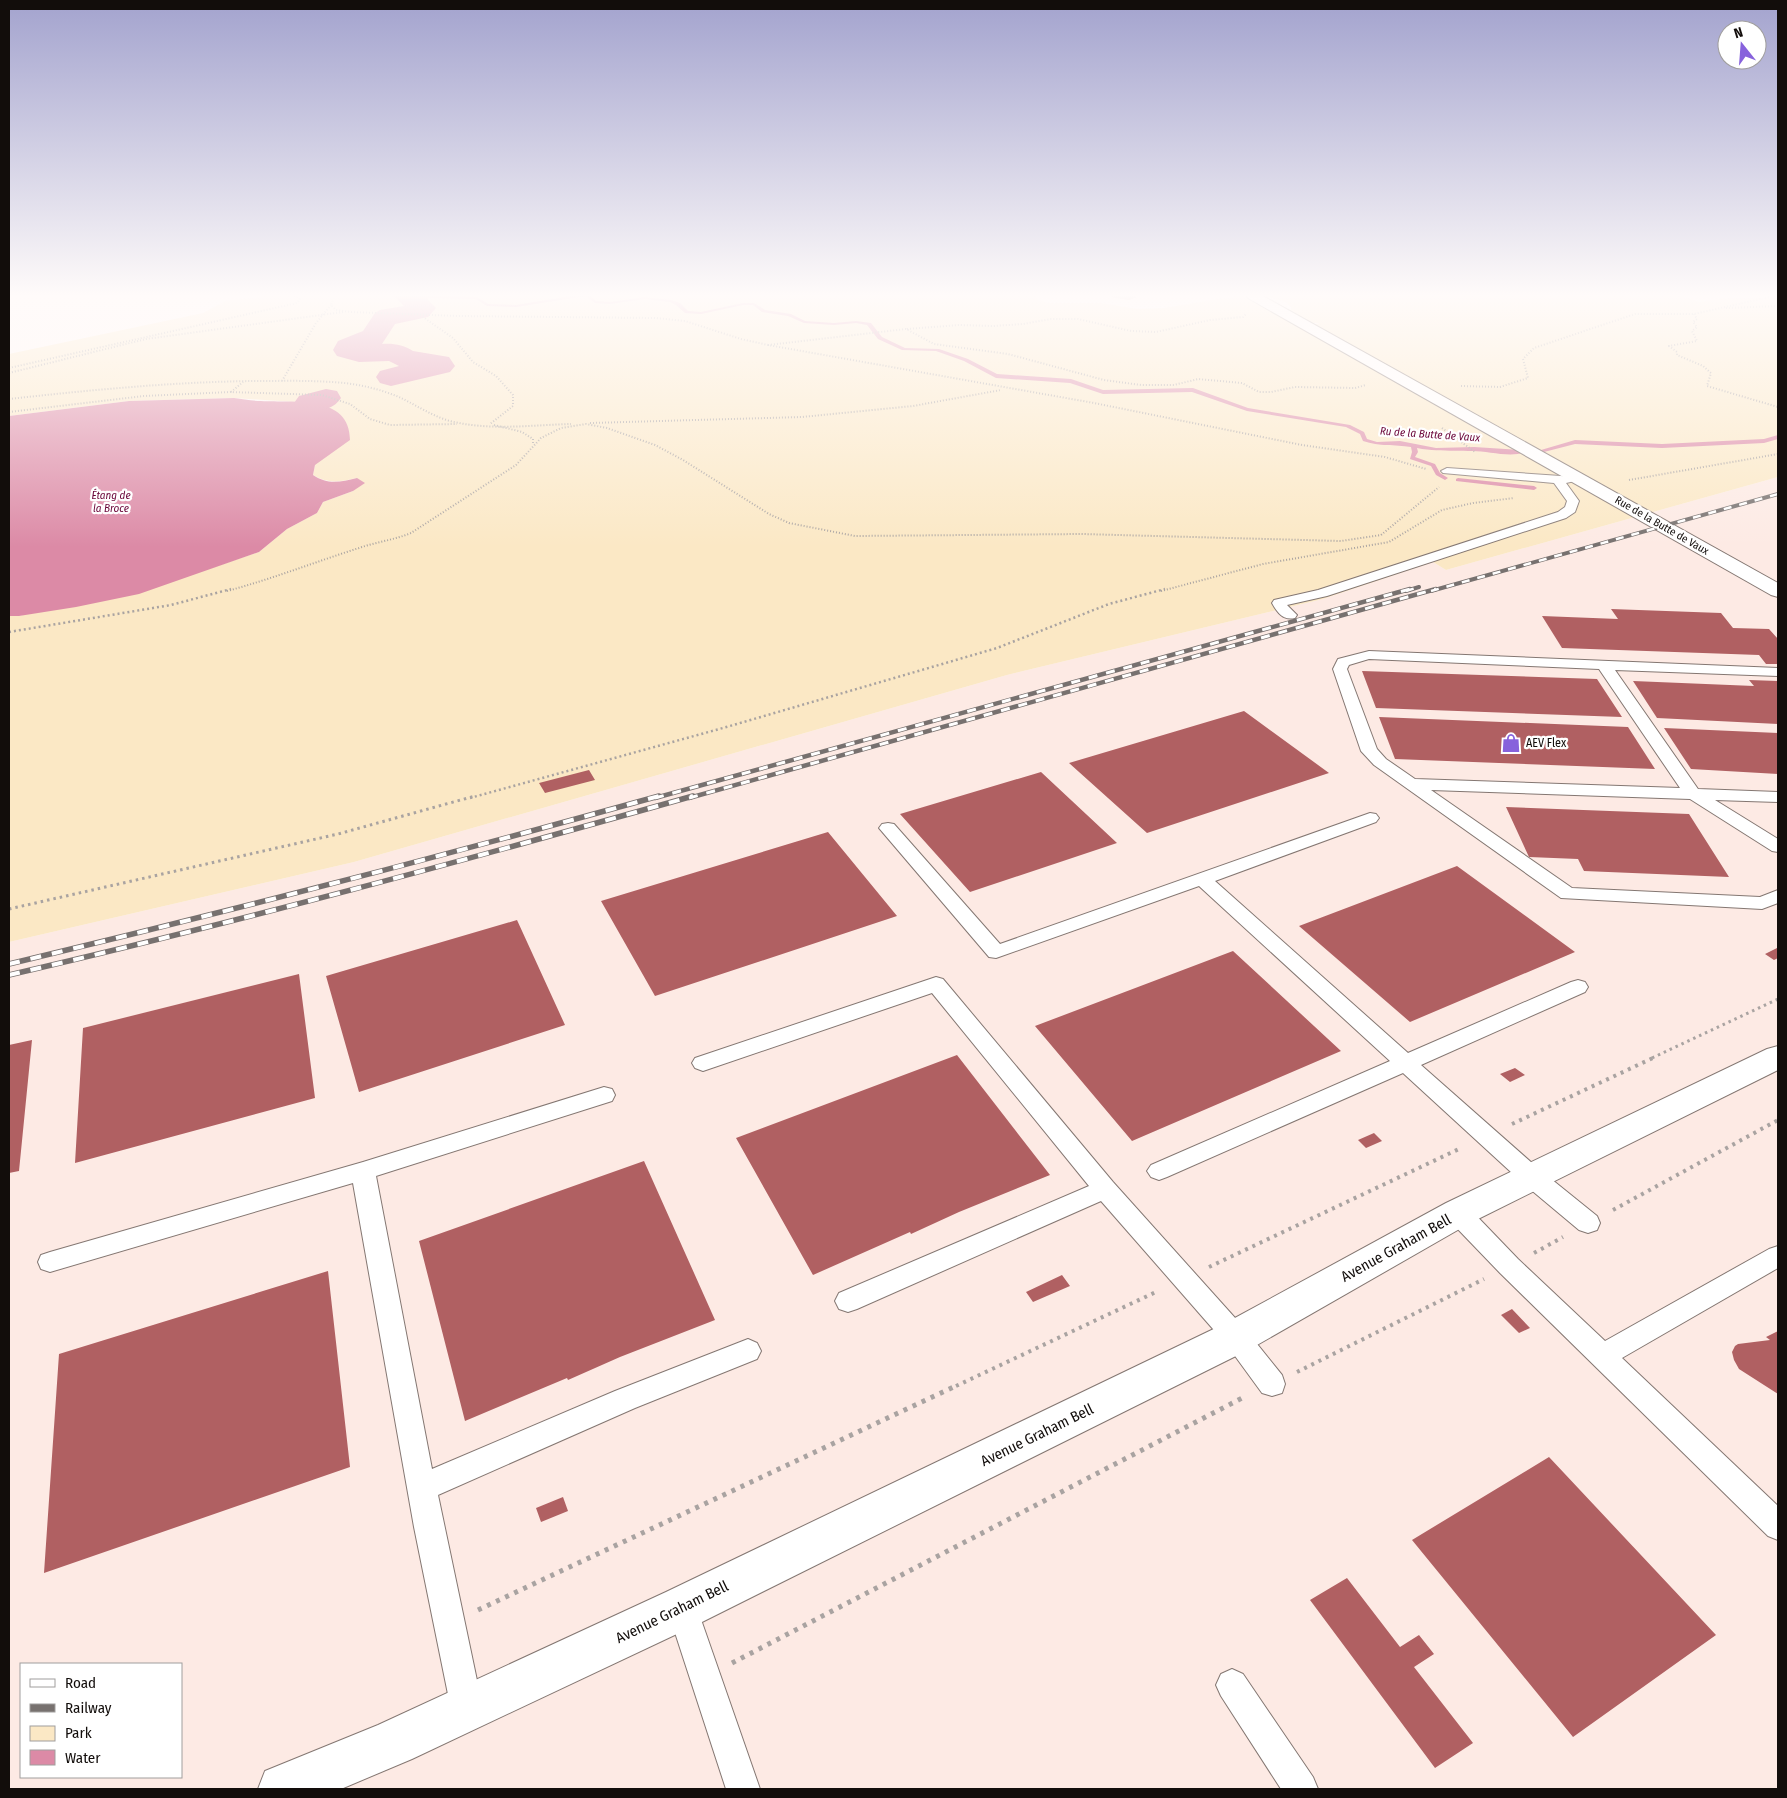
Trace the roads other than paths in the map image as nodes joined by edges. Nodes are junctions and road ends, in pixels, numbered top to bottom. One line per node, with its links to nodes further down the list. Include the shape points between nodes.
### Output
1 (1402, 379): 3 (street, Rue de la Butte de Vaux)
2 (1447, 471): 4 (lane)
3 (1585, 482): 4 (lane); 5 (street, Rue de la Butte de Vaux)
4 (1561, 484): 6 (lane, via 1573,501 1572,509 1562,515 1322,594 1279,603 1282,610)
5 (1778, 591)
6 (1290, 615)
7 (1604, 665): 8 (lane); 9 (lane, via 1369,655 1343,662 1340,670 1369,751); 10 (lane)
8 (1778, 672)
9 (1410, 784): 10 (lane); 16 (lane, via 1568,894 1762,903)
10 (1692, 793): 11 (lane); 14 (lane)
11 (1778, 796)
12 (1370, 818): 15 (lane)
13 (888, 828): 15 (lane, via 996,952)
14 (1778, 847)
15 (1202, 880): 20 (lane)
16 (1778, 896)
17 (1578, 988): 20 (lane)
18 (1778, 1057): 24 (street, Avenue Graham Bell)
19 (703, 1063): 25 (lane, via 936,984)
20 (1405, 1063): 23 (lane); 24 (lane)
21 (604, 1095): 22 (lane)
22 (363, 1171): 29 (lane); 35 (lane)
23 (1158, 1171)
24 (1532, 1177): 26 (street, Avenue Graham Bell); 27 (lane)
25 (1105, 1189): 30 (lane); 31 (lane)
26 (1458, 1213): 31 (street, Avenue Graham Bell); 33 (lane)
27 (1588, 1223)
28 (1778, 1256): 33 (lane)
29 (50, 1262)
30 (848, 1302)
31 (1236, 1337): 34 (lane); 37 (street, Avenue Graham Bell)
32 (748, 1351): 35 (lane)
33 (1602, 1356): 36 (lane)
34 (1272, 1384)
35 (422, 1488): 39 (lane)
36 (1778, 1526)
37 (682, 1608): 39 (street, Avenue Graham Bell); 41 (lane)
38 (1232, 1685): 42 (lane)
39 (467, 1709): 40 (street, Avenue Graham Bell)
40 (283, 1789)
41 (743, 1789)
42 (1301, 1789)

